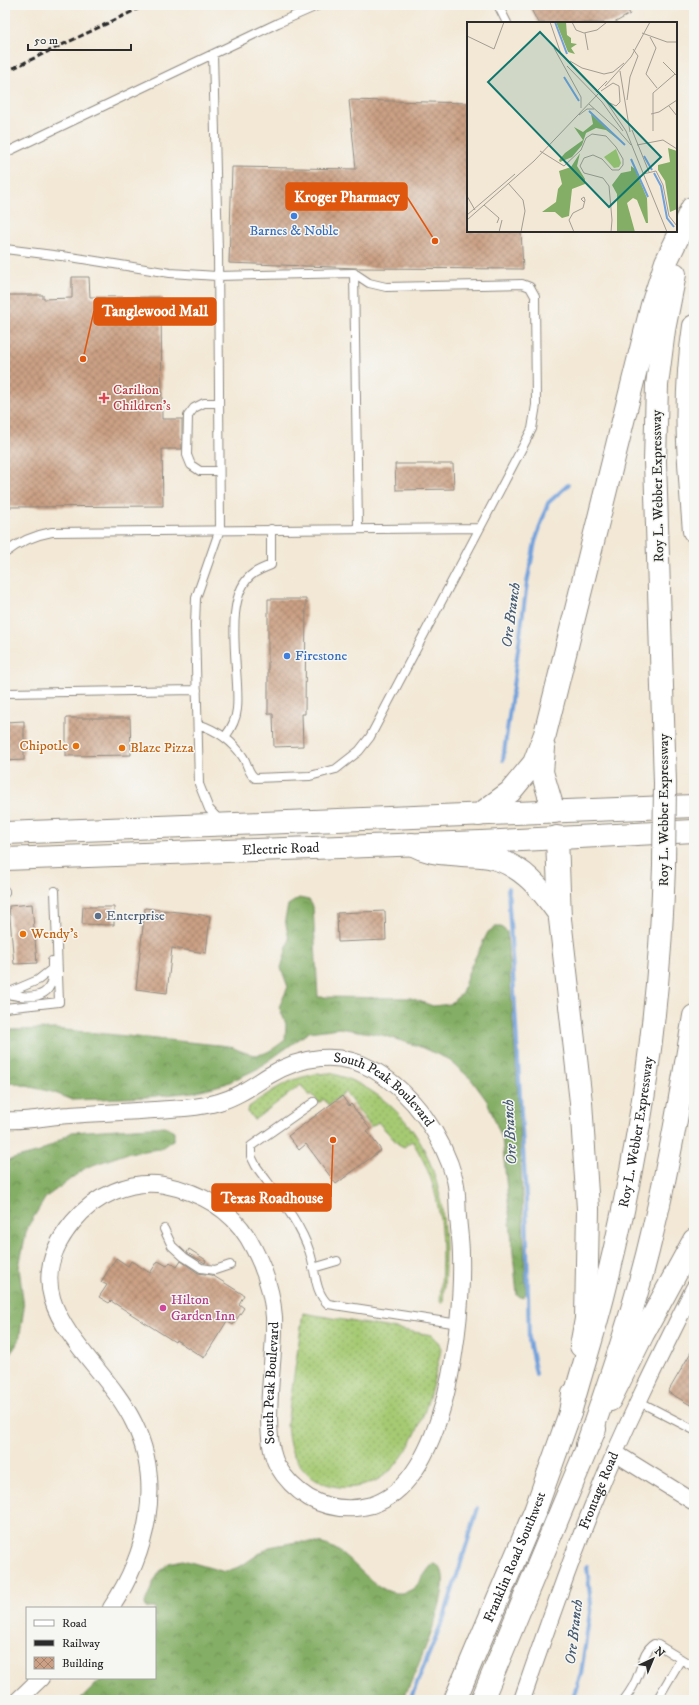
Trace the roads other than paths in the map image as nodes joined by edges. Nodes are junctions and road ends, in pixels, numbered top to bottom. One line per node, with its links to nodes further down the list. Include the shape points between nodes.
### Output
1 (319, 5): 4 (lane)
2 (498, 5): 3 (lane)
3 (506, 22)
4 (213, 54): 5 (lane); 9 (lane)
5 (5, 153)
6 (693, 205): 22 (main road, via 666,262 652,305); 50 (main road, Roy L. Webber Expressway, bridge, via 674,274 657,385 655,461 665,783 662,926 650,1049 640,1123 624,1204 604,1294)
7 (5, 250): 9 (lane, via 170,273)
8 (354, 273): 9 (lane); 14 (lane); 15 (lane, via 369,283 386,287 522,284 530,287 535,296 536,405 532,429)
9 (218, 276): 11 (lane)
10 (694, 326): 17 (main road, via 690,354 687,445)
11 (219, 403): 12 (lane); 12 (lane, via 204,403 194,408 188,416 187,455 191,465 200,471)
12 (219, 471): 16 (lane)
13 (271, 528): 14 (lane); 16 (lane); 23 (lane, via 271,565 253,574 246,582 234,611 237,710 233,726)
14 (358, 528): 15 (lane)
15 (479, 528): 23 (lane, via 414,657 370,737 345,764 310,776 255,778 250,774 244,758)
16 (220, 529): 18 (lane, via 52,532 16,544); 19 (lane, via 196,598)
17 (694, 531)
18 (5, 553)
19 (197, 690): 20 (lane); 21 (lane)
20 (5, 693)
21 (198, 724): 23 (lane); 27 (lane, via 199,784 209,808)
22 (545, 734): 25 (main road, via 542,772); 26 (main road, via 534,763 510,792)
23 (225, 737)
24 (694, 806): 25 (main road)
25 (554, 812): 26 (main road, Electric Road); 30 (main road)
26 (480, 815): 27 (main road, Electric Road)
27 (224, 825): 29 (main road, Electric Road)
28 (694, 831): 30 (main road, Electric Road)
29 (5, 833)
30 (557, 837): 31 (main road, Electric Road); 34 (main road)
31 (411, 844): 32 (main road, Electric Road); 34 (main road, via 427,852 492,857 512,865 542,891)
32 (5, 859)
33 (55, 891): 35 (lane)
34 (560, 914): 50 (main road, via 581,1102 588,1209 586,1319)
35 (56, 930): 36 (lane, via 50,936); 38 (lane, via 59,1002)
36 (52, 970): 37 (lane, via 38,980); 37 (lane, via 53,983 39,996)
37 (6, 994)
38 (5, 1008)
39 (694, 1016): 52 (main road, via 654,1230 614,1368)
40 (314, 1102): 46 (lane, via 251,1146 256,1166 300,1228)
41 (5, 1120): 48 (street, South Peak Boulevard, via 183,1108 220,1102 248,1089 273,1073 306,1059 338,1057 372,1070 409,1098 438,1135 455,1182 462,1255)
42 (164, 1230): 45 (lane, via 172,1246 201,1268 215,1270)
43 (694, 1240): 52 (main road)
44 (337, 1261): 46 (lane)
45 (230, 1265)
46 (313, 1268): 48 (lane, via 318,1290 328,1304)
47 (694, 1288): 49 (street, Frontage Road)
48 (458, 1324): 55 (street, South Peak Boulevard, via 448,1386 435,1429 420,1464 401,1488 378,1503 350,1510 320,1504 295,1489 276,1463 269,1434 274,1316 269,1285 258,1254 239,1224 215,1203 188,1190 156,1184 126,1187 100,1198 76,1217 58,1241 49,1266 49,1293 61,1320 77,1345 134,1421 147,1457 150,1492 147,1522 140,1551 122,1591)
49 (638, 1401): 51 (lane); 53 (street, Frontage Road)
50 (570, 1413): 60 (main road, Franklin Road Southwest, via 535,1511)
51 (694, 1430)
52 (587, 1445): 61 (main road, Franklin Road Southwest)
53 (615, 1453): 54 (street); 62 (street, Frontage Road, via 594,1501)
54 (694, 1502)
55 (112, 1607)
56 (681, 1659): 57 (lane); 63 (lane, via 654,1644 644,1657 639,1675); 64 (lane)
57 (694, 1667)
58 (41, 1679): 59 (street)
59 (18, 1700)
60 (455, 1700)
61 (482, 1700)
62 (522, 1700)
63 (624, 1700)
64 (657, 1700)

